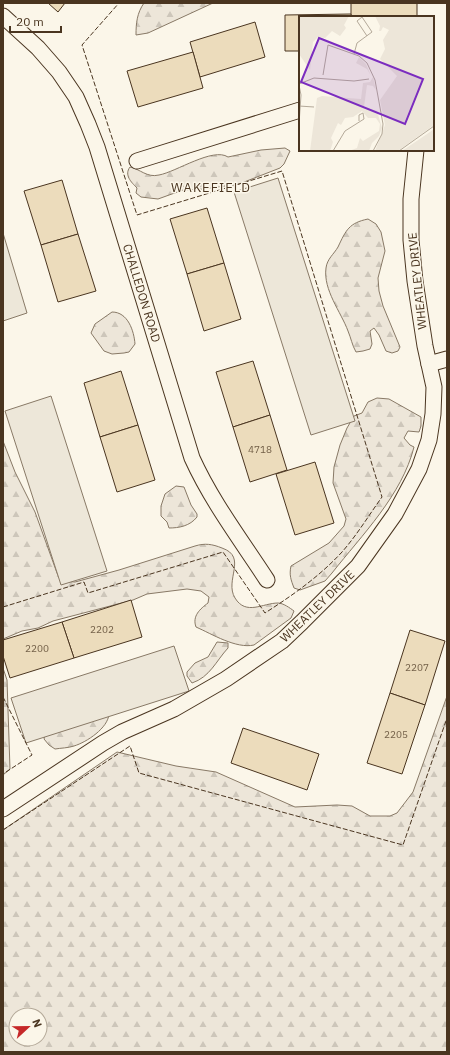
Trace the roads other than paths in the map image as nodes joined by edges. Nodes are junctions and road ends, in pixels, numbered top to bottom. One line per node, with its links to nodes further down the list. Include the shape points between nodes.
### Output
1 (3, 16): 7 (street, CHALLEDON ROAD, via 38,48 76,97 97,147 192,458 213,498)
2 (299, 110): 4 (street)
3 (416, 151): 6 (street, WHEATLEY DRIVE, via 411,199 411,240)
4 (137, 161)
5 (447, 359): 6 (street)
6 (429, 364): 8 (street, WHEATLEY DRIVE, via 434,387 433,414 429,440 419,469 395,514 358,566 339,587 282,641 226,679 174,709 103,743)
7 (267, 580)
8 (3, 809)

